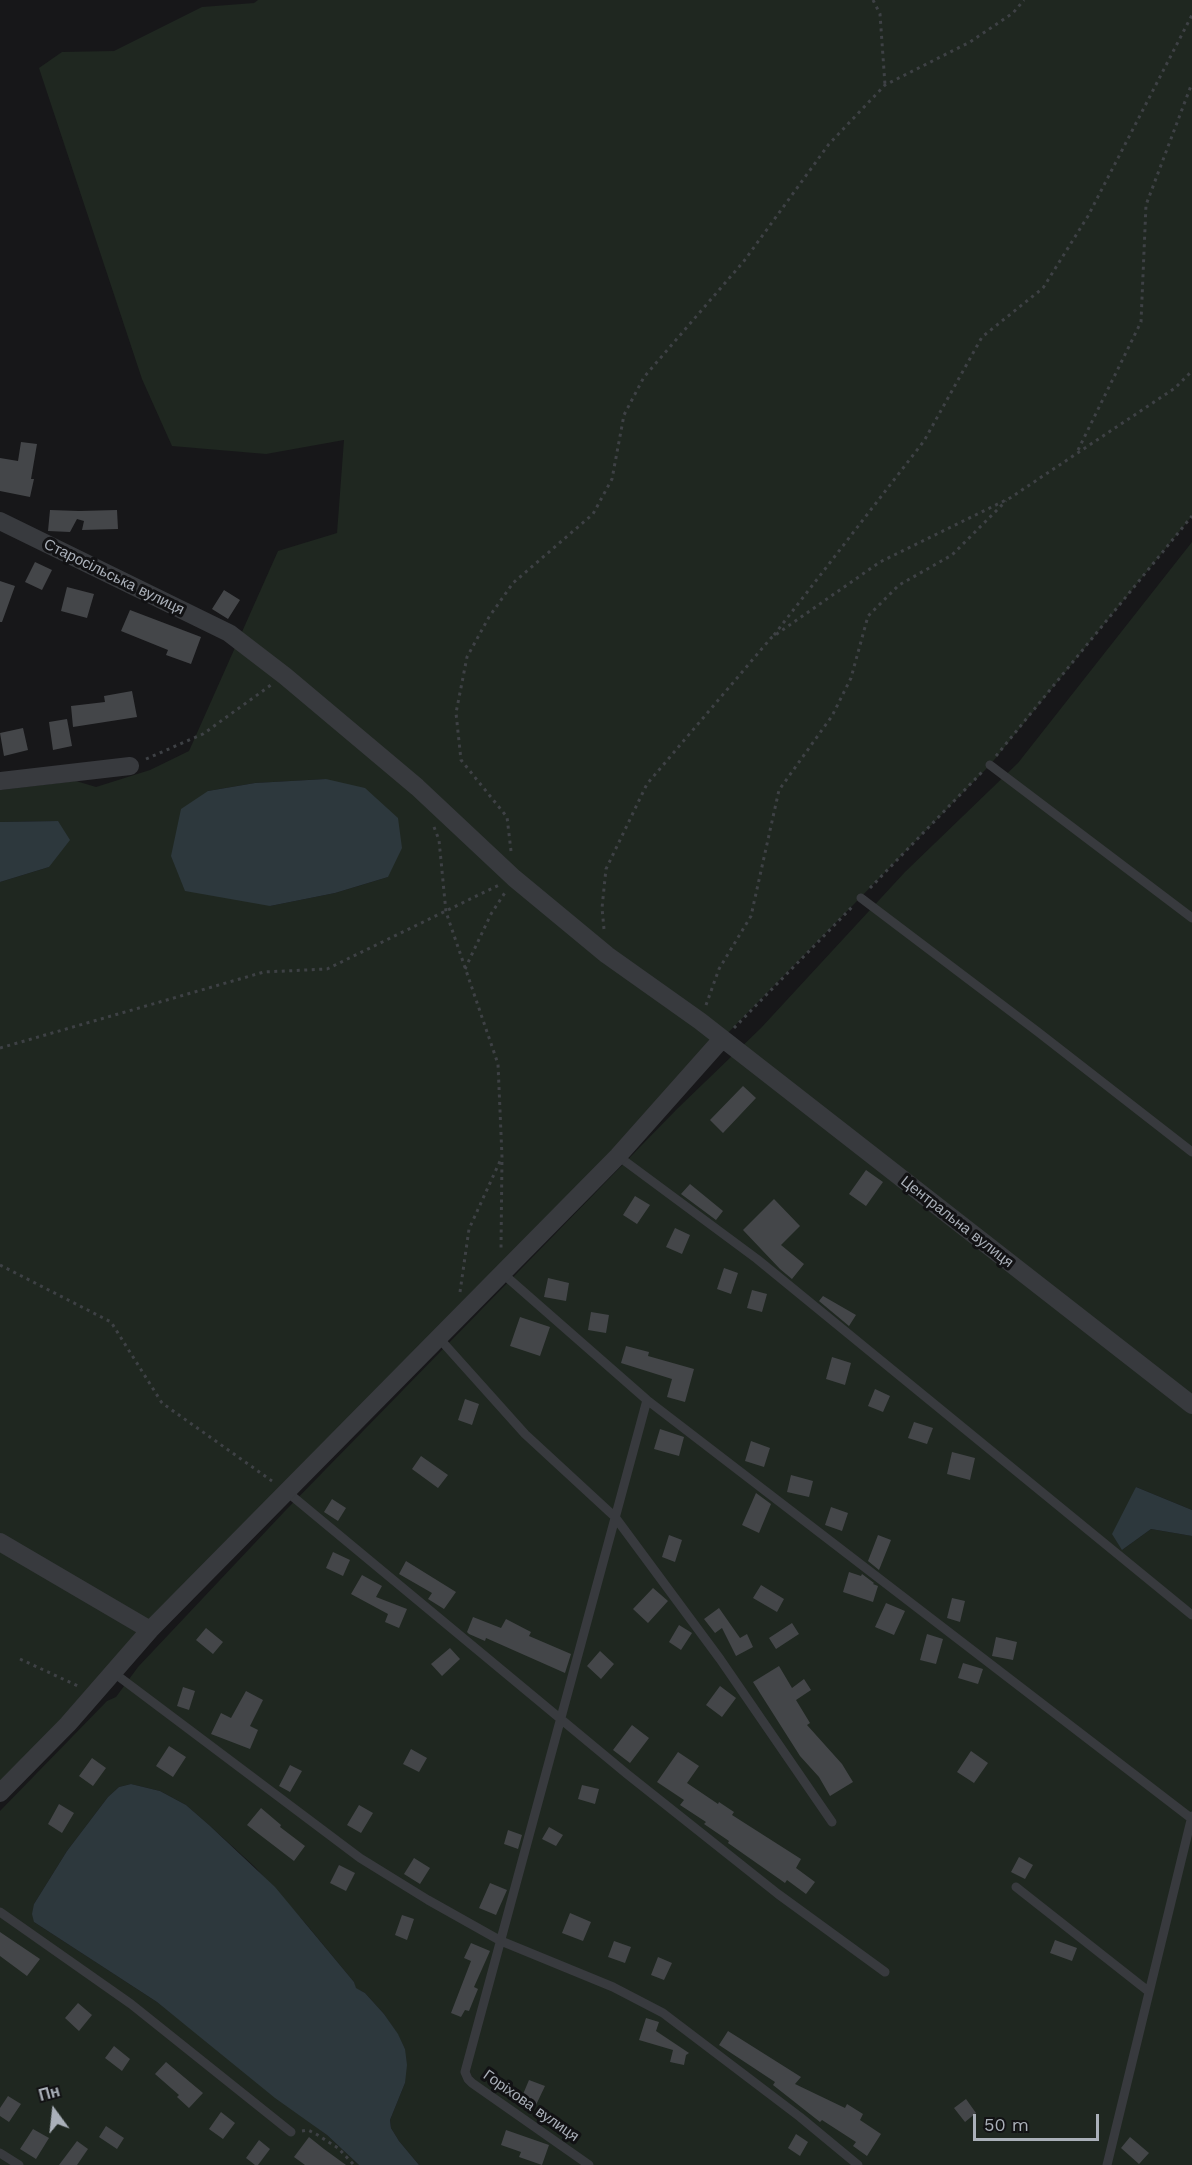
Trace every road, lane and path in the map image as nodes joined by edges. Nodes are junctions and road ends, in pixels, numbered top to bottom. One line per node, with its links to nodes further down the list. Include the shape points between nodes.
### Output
1 (873, 0): 5 (path, via 880,14)
2 (1024, 0): 5 (path, via 1013,13 969,42)
3 (1192, 15): 11 (path, via 1088,216 1043,288 982,337 924,441)
4 (1192, 83): 7 (path, via 1146,205 1141,321)
5 (885, 85): 17 (path, via 829,144 744,261 644,377 624,415 612,479 593,514 513,583 467,657 456,713 462,760 507,817)
6 (1192, 370): 7 (path, via 1175,388)
7 (1077, 451): 8 (path)
8 (1010, 498): 11 (path, via 880,562); 23 (path, via 952,555 899,585 868,616 851,678 832,716 779,790 751,916 718,969)
9 (1192, 516): 13 (path)
10 (0, 520): 12 (street, Старосільська вулиця, via 229,633)
11 (771, 638): 21 (path, via 646,783 606,869 602,908)
12 (285, 676): 14 (path, via 203,734); 17 (street, Старосільська вулиця, via 417,787)
13 (990, 765): 18 (path); 20 (lane)
14 (130, 766): 15 (street)
15 (0, 781)
16 (430, 819): 19 (path, via 439,840)
17 (514, 878): 19 (path); 21 (street, Центральна вулиця); 22 (path, via 491,914)
18 (861, 898): 24 (path); 26 (lane)
19 (446, 912): 22 (path); 25 (path, via 327,969 264,972)
20 (1192, 918)
21 (607, 955): 23 (street, Центральна вулиця)
22 (465, 969): 28 (path, via 498,1064)
23 (700, 1021): 24 (street, Центральна вулиця)
24 (723, 1039): 27 (street); 34 (street, Центральна вулиця)
25 (0, 1048)
26 (1192, 1152)
27 (618, 1156): 30 (street); 38 (lane, via 757,1259)
28 (502, 1157): 30 (path); 31 (path, via 469,1229)
29 (0, 1265): 35 (path, via 111,1322 162,1403)
30 (501, 1272): 31 (street); 33 (lane)
31 (456, 1319): 32 (street)
32 (438, 1337): 35 (street); 36 (lane, via 525,1434)
33 (647, 1400): 36 (lane); 45 (lane)
34 (1192, 1405)
35 (286, 1491): 39 (street); 43 (lane)
36 (615, 1517): 43 (lane); 46 (lane, via 720,1659)
37 (0, 1542): 39 (street)
38 (1192, 1615)
39 (150, 1630): 41 (street)
40 (20, 1659): 42 (path)
41 (114, 1673): 42 (street); 49 (lane, via 360,1858)
42 (95, 1694): 44 (street)
43 (561, 1719): 49 (lane); 50 (lane, via 778,1894)
44 (0, 1793)
45 (1192, 1818): 51 (lane)
46 (832, 1822)
47 (1016, 1887): 51 (lane)
48 (0, 1912): 52 (lane, via 131,2004)
49 (501, 1941): 56 (lane, Горіхова вулиця, via 465,2076); 57 (lane, via 613,1987 663,2013)
50 (885, 1972)
51 (1148, 1991): 58 (lane)
52 (291, 2132): 55 (path, via 308,2130 316,2134 338,2148)
53 (0, 2153): 54 (lane)
54 (19, 2165)
55 (354, 2165)
56 (589, 2165)
57 (858, 2165)
58 (1107, 2165)

